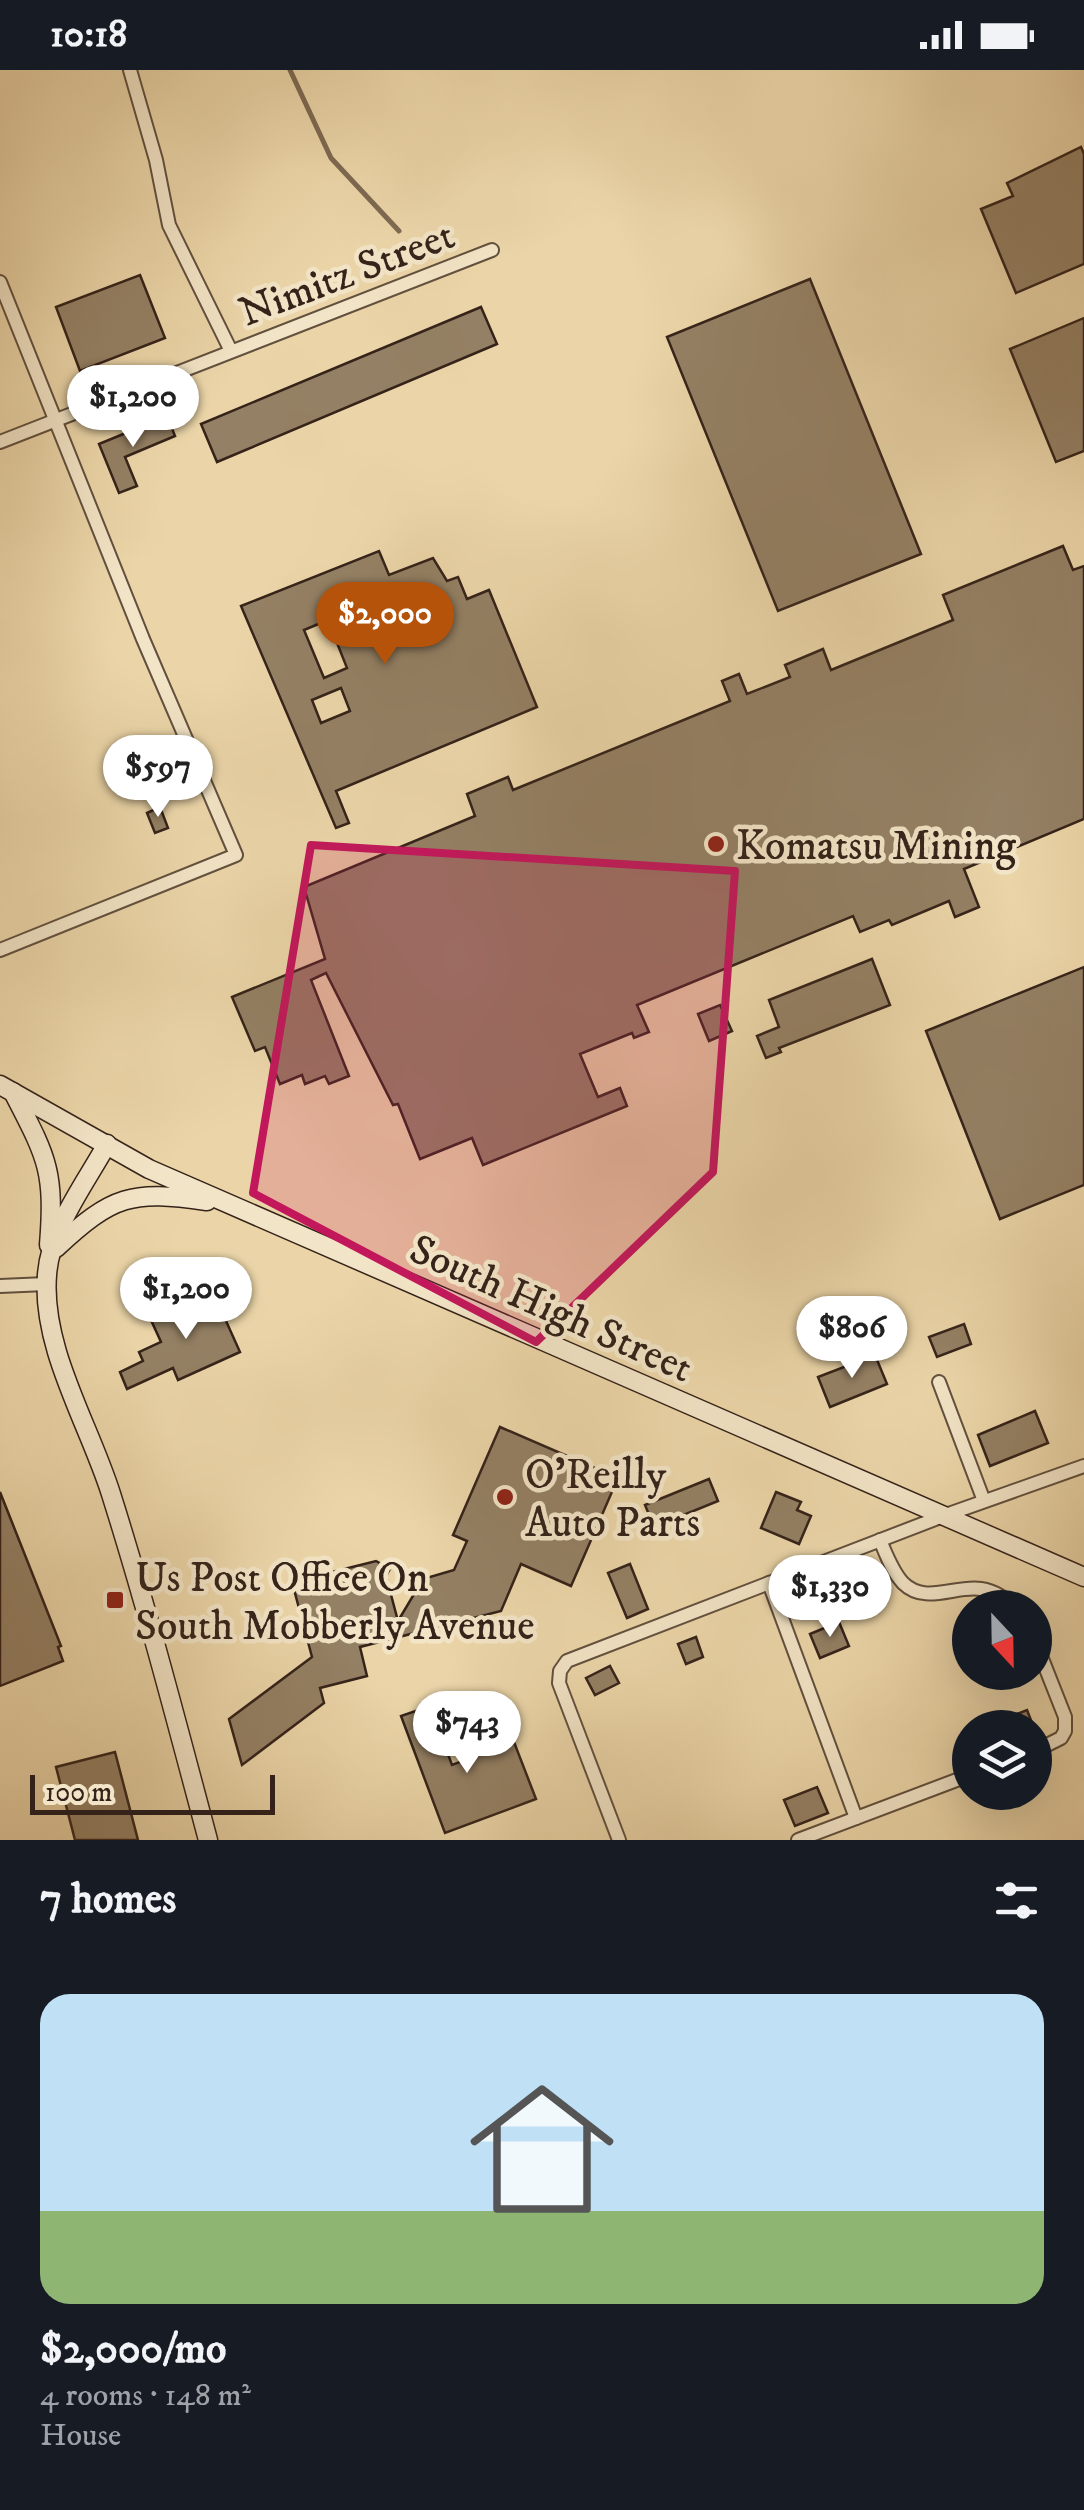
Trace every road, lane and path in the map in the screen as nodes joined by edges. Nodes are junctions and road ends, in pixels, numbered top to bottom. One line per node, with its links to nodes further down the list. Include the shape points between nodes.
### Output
1 (130, 70): 4 (street, via 174,239)
2 (492, 250): 4 (street, Nimitz Street)
3 (0, 282): 5 (street)
4 (231, 351): 5 (street, Nimitz Street)
5 (56, 419): 6 (street, Nimitz Street); 7 (street, via 236,855)
6 (0, 442)
7 (0, 950)
8 (6, 1088): 9 (main road, South High Street); 11 (main road, via 50,1170)
9 (107, 1144): 10 (main road, South High Street); 11 (main road)
10 (231, 1204): 11 (main road, via 163,1194 120,1201 92,1214); 17 (main road, South High Street)
11 (49, 1256): 12 (main road)
12 (46, 1284): 13 (street); 26 (main road, via 53,1342 112,1495)
13 (0, 1286)
14 (939, 1382): 16 (street)
15 (1084, 1466): 16 (street)
16 (984, 1501): 17 (street)
17 (943, 1516): 18 (street); 19 (main road, South High Street)
18 (880, 1540): 20 (street); 21 (street, via 912,1590)
19 (1084, 1577)
20 (769, 1583): 25 (street); 27 (street, via 562,1667 560,1688)
21 (952, 1592)
22 (1052, 1685): 23 (street, via 1065,1718 1063,1735)
23 (1052, 1745)
24 (952, 1783): 25 (street)
25 (856, 1818): 28 (street)
26 (208, 1840)
27 (619, 1840)
28 (798, 1840)

